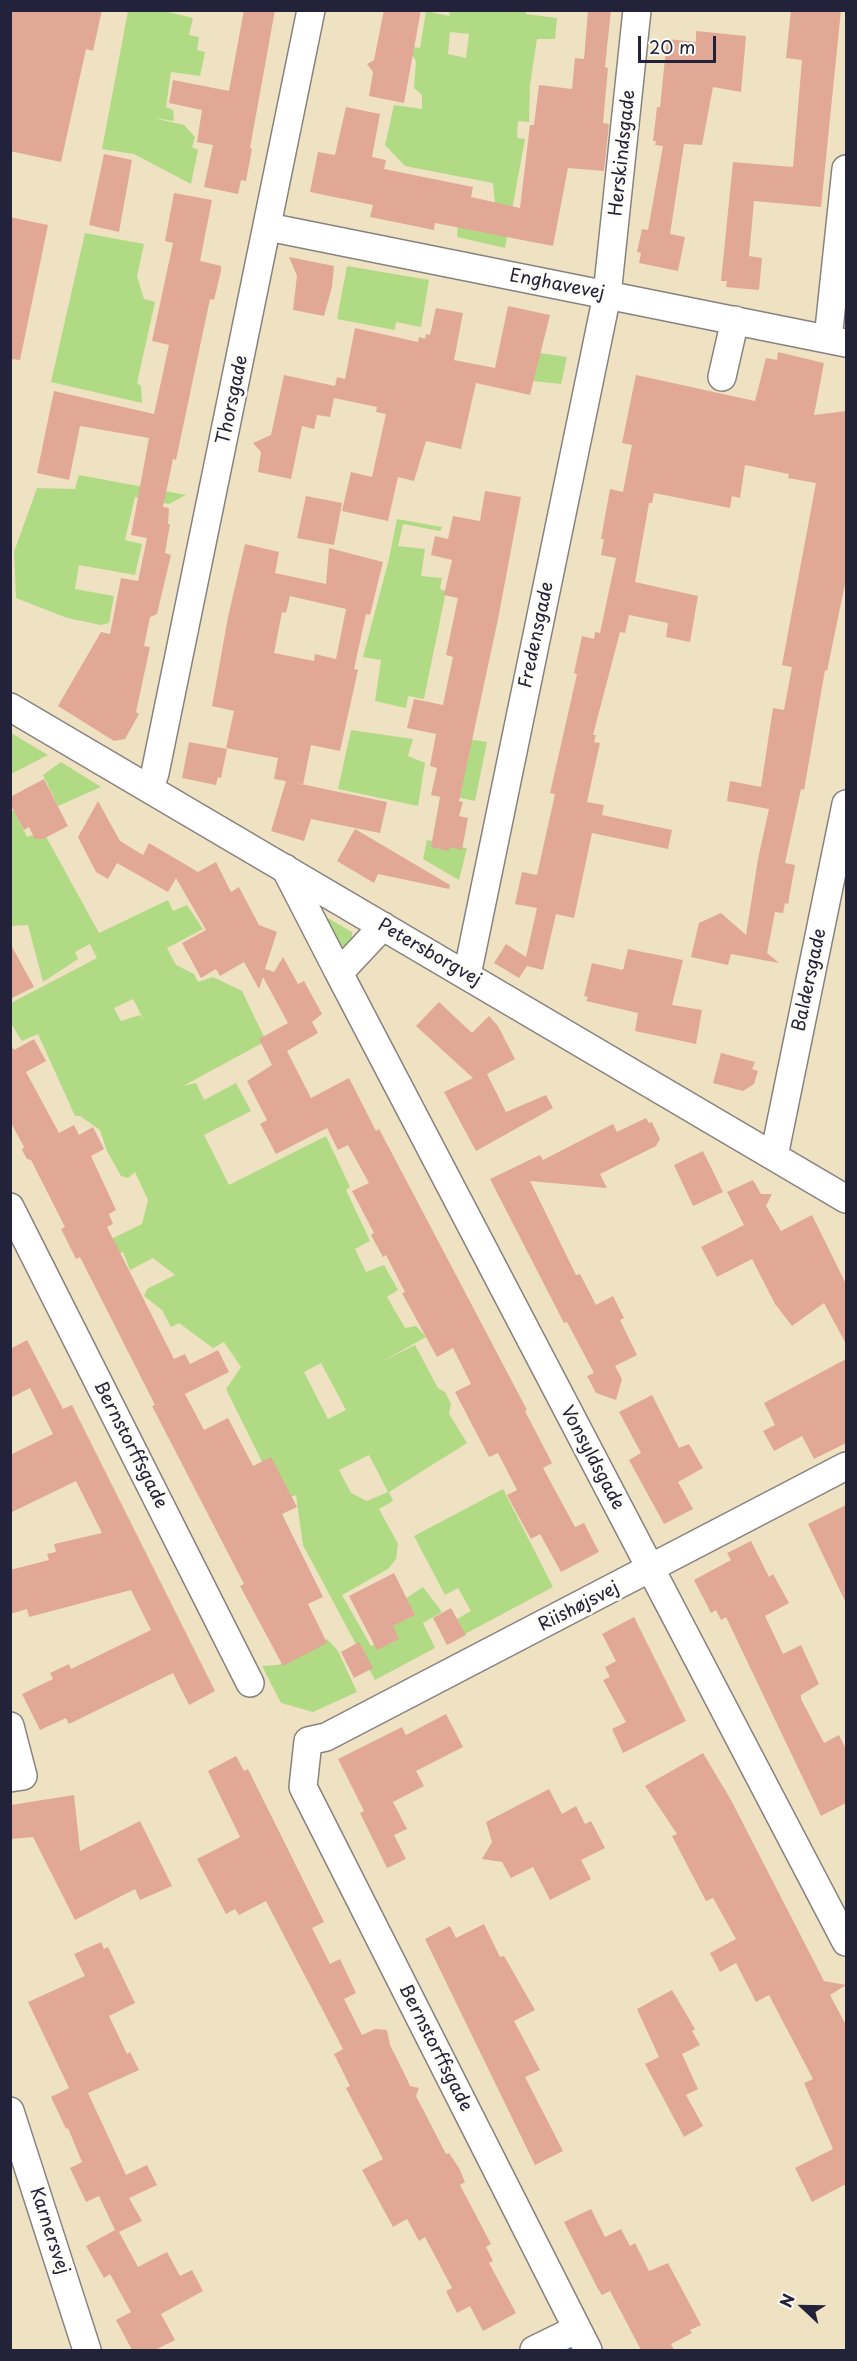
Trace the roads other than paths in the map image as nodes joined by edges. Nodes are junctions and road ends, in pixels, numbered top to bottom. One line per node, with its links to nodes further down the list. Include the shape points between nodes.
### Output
1 (311, 10): 4 (street, Thorsgade)
2 (637, 10): 5 (street, Herskindsgade)
3 (846, 169): 7 (street)
4 (268, 227): 5 (street, Enghavevej); 10 (street, Thorsgade)
5 (607, 295): 6 (street, Enghavevej); 15 (street, Fredensgade)
6 (735, 320): 7 (street, Enghavevej); 8 (street)
7 (837, 341)
8 (722, 377)
9 (10, 707): 10 (street, Petersborgvej)
10 (150, 788): 12 (street, Petersborgvej)
11 (846, 804): 16 (street, Baldersgade)
12 (285, 868): 13 (street, Petersborgvej); 14 (street, Vonsyldsgade)
13 (383, 926): 14 (street); 15 (street, Petersborgvej)
14 (339, 974): 20 (street, Vonsyldsgade)
15 (467, 975): 16 (street, Petersborgvej)
16 (774, 1156): 17 (street, Petersborgvej)
17 (846, 1199)
18 (10, 1207): 21 (street, Bernstorffsgade)
19 (846, 1466): 20 (street, Riishøjsvej)
20 (651, 1570): 23 (street, Riishøjsvej, via 326,1737); 25 (street, Vonsyldsgade)
21 (250, 1683)
22 (10, 1726): 24 (street, via 23,1776)
23 (308, 1741): 27 (street, Bernstorffsgade, via 303,1787)
24 (10, 1778)
25 (846, 1942)
26 (10, 2111): 28 (street, Karnersvej)
27 (582, 2340): 29 (street)
28 (87, 2350)
29 (534, 2350)

